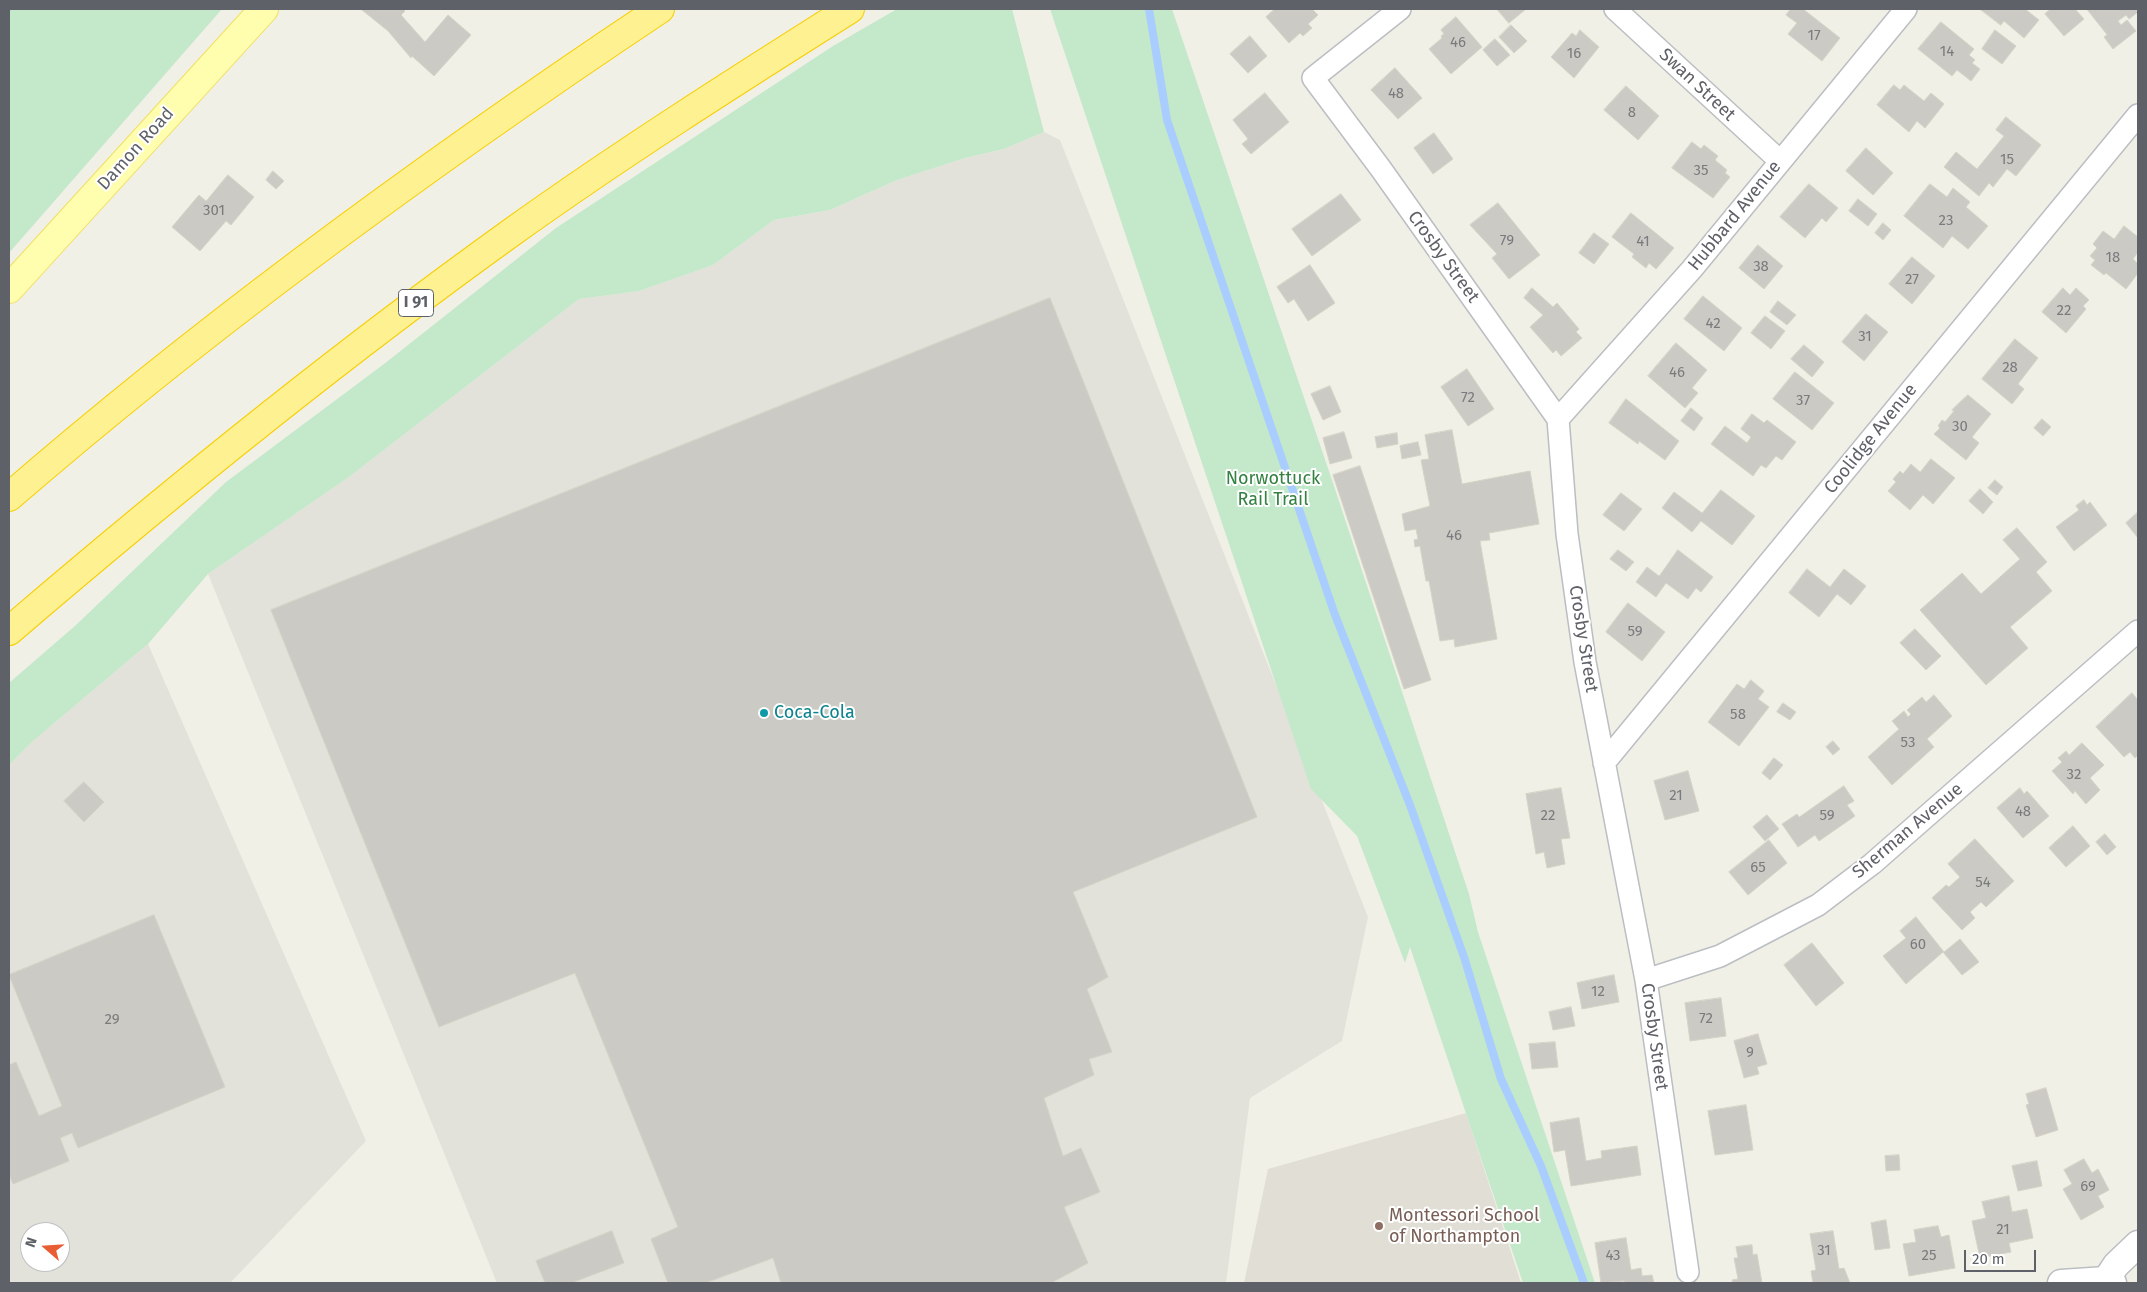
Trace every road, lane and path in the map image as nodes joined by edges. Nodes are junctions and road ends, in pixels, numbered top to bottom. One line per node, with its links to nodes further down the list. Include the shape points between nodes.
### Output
1 (264, 9): 9 (main road, Damon Road)
2 (660, 9): 11 (highway, via 480,131 336,237 158,374)
3 (850, 9): 12 (highway, I 91, via 583,183 444,281 224,452)
4 (1400, 9): 10 (street, Crosby Street, via 1313,78)
5 (1615, 9): 8 (street, Swan Street)
6 (1906, 9): 8 (street, Hubbard Avenue)
7 (2138, 115): 14 (street, Coolidge Avenue)
8 (1780, 161): 10 (street, Hubbard Avenue, via 1692,269)
9 (9, 289)
10 (1558, 419): 14 (street, Crosby Street, via 1567,534 1585,662)
11 (9, 497)
12 (9, 631)
13 (2138, 631): 15 (street, Sherman Avenue, via 1872,864 1818,905 1720,956)
14 (1604, 763): 15 (street, Crosby Street)
15 (1646, 980): 17 (street, Crosby Street)
16 (2138, 1244): 18 (street, via 2116,1265)
17 (1688, 1272)
18 (2110, 1282): 19 (street)
19 (2061, 1283)

